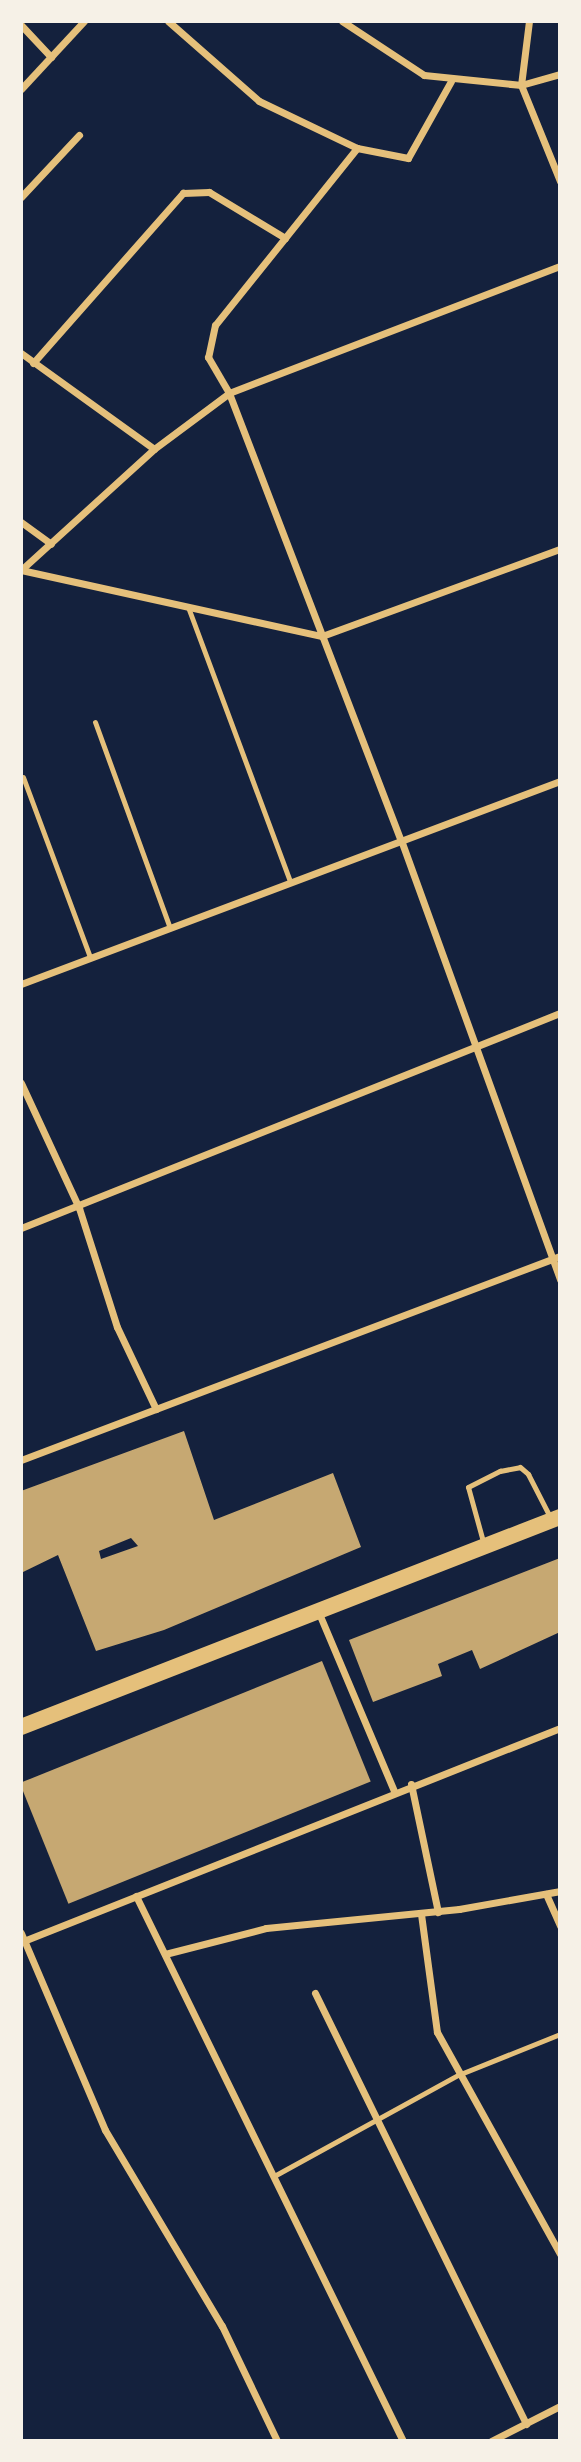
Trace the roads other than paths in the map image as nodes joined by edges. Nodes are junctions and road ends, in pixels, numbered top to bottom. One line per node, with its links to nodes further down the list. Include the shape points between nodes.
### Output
1 (84, 21): 6 (street)
2 (168, 21): 12 (street, via 259,101)
3 (342, 21): 8 (street, via 406,66)
4 (528, 21): 9 (street)
5 (21, 25): 6 (street)
6 (51, 57): 10 (street)
7 (560, 74): 9 (street)
8 (451, 81): 9 (street); 12 (street, via 408,158)
9 (521, 85): 13 (street)
10 (21, 89)
11 (79, 135): 14 (street)
12 (357, 148): 15 (street)
13 (560, 181)
14 (21, 197)
15 (285, 238): 18 (street, via 215,194 183,193); 19 (street, via 209,336 208,357)
16 (560, 266): 19 (street)
17 (21, 353): 18 (street)
18 (33, 363): 20 (street)
19 (229, 393): 20 (street); 26 (street)
20 (154, 449): 22 (street)
21 (21, 522): 22 (street)
22 (51, 544): 24 (street)
23 (560, 549): 26 (street)
24 (21, 570): 25 (street)
25 (188, 607): 26 (street); 31 (lane)
26 (322, 636): 30 (street)
27 (95, 722): 32 (lane)
28 (23, 777): 33 (lane)
29 (560, 781): 30 (street)
30 (401, 840): 31 (street); 36 (street)
31 (290, 882): 32 (street)
32 (170, 928): 33 (street)
33 (90, 957): 34 (street)
34 (21, 984)
35 (560, 1013): 36 (street)
36 (475, 1046): 38 (street); 40 (street)
37 (21, 1083): 38 (street)
38 (79, 1208): 39 (street); 42 (street, via 117,1327)
39 (21, 1228)
40 (556, 1257): 41 (street); 42 (street)
41 (560, 1280)
42 (156, 1409): 43 (street)
43 (21, 1460)
44 (556, 1519): 45 (main road); 45 (lane, via 528,1474 520,1468 500,1471 468,1487)
45 (484, 1546): 46 (main road)
46 (317, 1610): 47 (main road); 50 (street)
47 (21, 1727)
48 (560, 1728): 49 (street)
49 (411, 1784): 50 (street); 54 (street)
50 (394, 1791): 53 (street)
51 (560, 1891): 52 (street)
52 (545, 1894): 54 (street); 56 (street)
53 (136, 1896): 57 (street); 58 (street)
54 (438, 1912): 55 (street)
55 (421, 1913): 58 (street, via 266,1928); 61 (street, via 437,2032)
56 (560, 1926)
57 (22, 1938): 67 (street, via 105,2130 222,2326)
58 (164, 1954): 63 (street)
59 (315, 1993): 62 (street)
60 (560, 2034): 61 (lane)
61 (458, 2076): 62 (lane); 64 (street, via 490,2121)
62 (379, 2117): 63 (lane); 66 (street)
63 (274, 2176): 68 (street)
64 (560, 2254)
65 (560, 2406): 66 (street)
66 (526, 2424): 69 (street)
67 (277, 2441)
68 (403, 2441)
69 (491, 2441)

